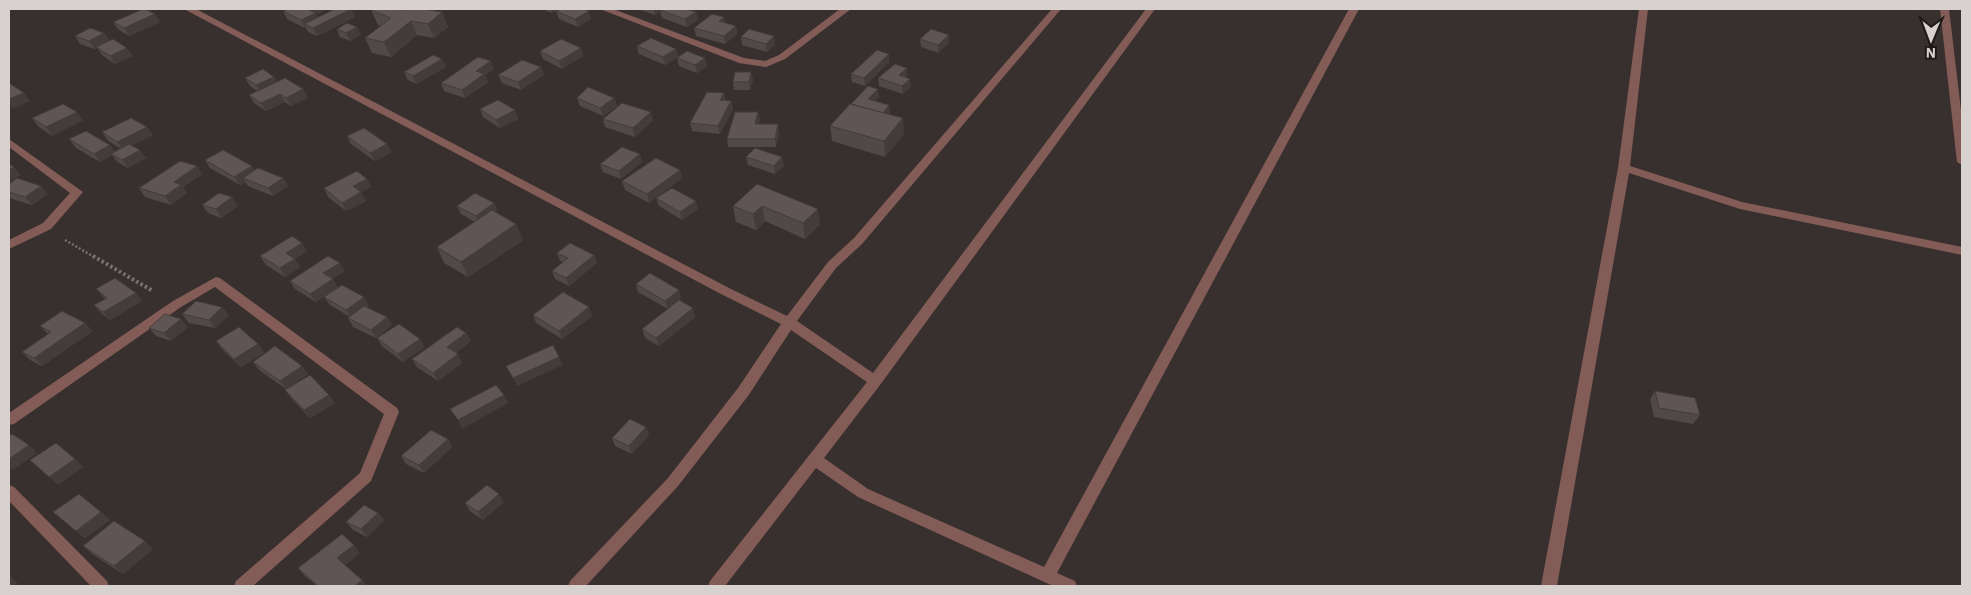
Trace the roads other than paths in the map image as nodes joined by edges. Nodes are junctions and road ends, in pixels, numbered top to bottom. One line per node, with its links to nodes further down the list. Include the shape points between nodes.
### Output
1 (189, 9): 14 (street, via 716,287)
2 (604, 9): 3 (street, via 742,61 766,64 782,57)
3 (846, 9)
4 (1055, 9): 14 (street, via 858,241 832,265)
5 (1151, 9): 15 (street)
6 (1354, 9): 19 (street)
7 (1643, 9): 11 (street)
8 (1944, 9): 10 (street)
9 (9, 142): 12 (street, via 77,192 47,226)
10 (1962, 162)
11 (1624, 168): 13 (street, via 1740,205); 25 (street)
12 (9, 245)
13 (1962, 251)
14 (789, 322): 15 (street); 22 (street, via 743,392 673,482)
15 (875, 381): 17 (street)
16 (9, 420): 21 (street, via 177,304 216,281 392,412 366,477)
17 (814, 459): 19 (street, via 863,493); 23 (street)
18 (9, 491): 20 (street)
19 (1047, 576): 24 (street)
20 (101, 586)
21 (242, 586)
22 (576, 586)
23 (716, 586)
24 (1068, 586)
25 (1549, 586)

